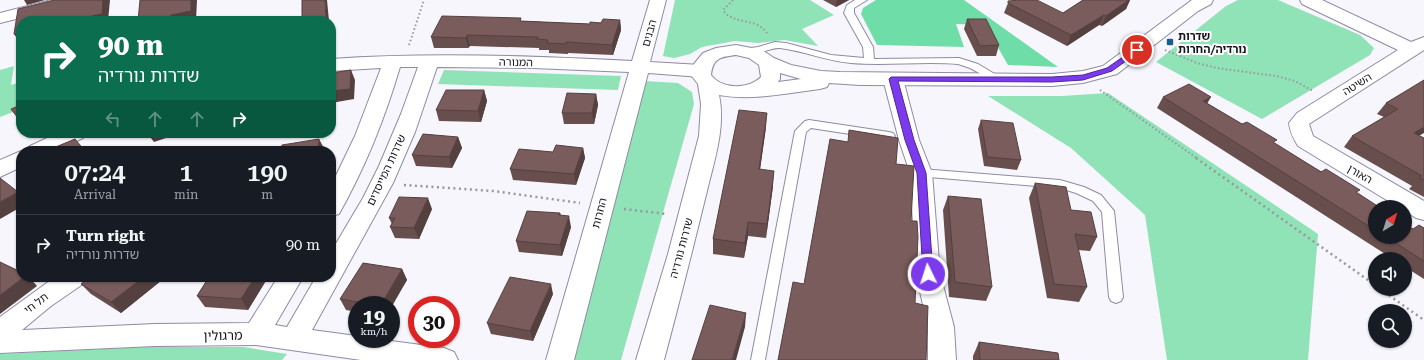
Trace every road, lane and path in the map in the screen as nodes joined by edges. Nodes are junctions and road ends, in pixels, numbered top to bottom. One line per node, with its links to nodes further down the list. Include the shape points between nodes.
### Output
1 (72, 0): 9 (street)
2 (424, 0): 13 (path)
3 (658, 0): 17 (street, הבנים)
4 (733, 0): 12 (path, via 723,10 725,15 764,26)
5 (862, 0): 15 (lane, via 850,7 849,13 868,47)
6 (1308, 0): 11 (street)
7 (1329, 0): 11 (street)
8 (1198, 2): 10 (street, שדרות נורדיה)
9 (0, 18)
10 (1146, 43): 19 (street, שדרות נורדיה, via 1110,70); 24 (path, via 1196,63 1295,81)
11 (1420, 45): 24 (street, השיטה)
12 (771, 53): 15 (lane, via 790,46 831,58); 18 (street, שדרות נורדיה, via 756,54 731,50 716,54 703,64); 20 (street, שדרות נורדיה, via 785,69); 23 (street, via 770,78 764,85)
13 (398, 61): 14 (street, המנורה); 16 (street, המנורה); 33 (street)
14 (429, 61): 17 (street, המנורה); 34 (street, שדרות המייסדים, via 412,115)
15 (869, 61): 22 (lane, via 960,61)
16 (336, 65)
17 (639, 66): 18 (street, המנורה); 35 (street, החרות)
18 (704, 77): 23 (street, via 722,91); 26 (street, שדרות נורדיה, via 711,104)
19 (1083, 77): 22 (street, שדרות נורדיה, via 1052,80); 39 (path)
20 (855, 79): 21 (street, שדרות נורדיה); 23 (street, שדרות נורדיה)
21 (893, 79): 22 (street, שדרות נורדיה); 28 (street)
22 (998, 79)
23 (750, 91): 26 (street, שדרות נורדיה, via 724,106)
24 (1330, 101): 25 (street, השיטה, via 1299,123)
25 (1300, 132): 36 (street, האורן, via 1305,141)
26 (709, 136): 37 (street, שדרות נורדיה)
27 (65, 138): 29 (street)
28 (909, 140): 32 (street); 53 (lane, via 809,124 801,131)
29 (48, 146)
30 (16, 161): 31 (street)
31 (0, 169)
32 (921, 173): 44 (lane, via 1060,184 1098,198 1108,211); 54 (street, via 928,274 941,327)
33 (338, 183)
34 (381, 184): 35 (path, via 493,191); 38 (street, שדרות המייסדים)
35 (601, 206): 37 (path); 51 (street, החרות)
36 (1424, 212)
37 (690, 216): 52 (street, שדרות נורדיה)
38 (336, 264)
39 (1368, 280)
40 (67, 282): 46 (street, תל חי)
41 (288, 282): 47 (street)
42 (326, 282): 48 (street)
43 (1390, 296): 45 (path)
44 (1116, 297)
45 (1424, 320)
46 (0, 332)
47 (256, 334): 48 (street, מרגולין); 49 (street, מרגולין, via 155,335)
48 (293, 340): 50 (street, מרגולין)
49 (0, 342)
50 (444, 360)
51 (560, 360)
52 (650, 360)
53 (758, 360)
54 (942, 360)

